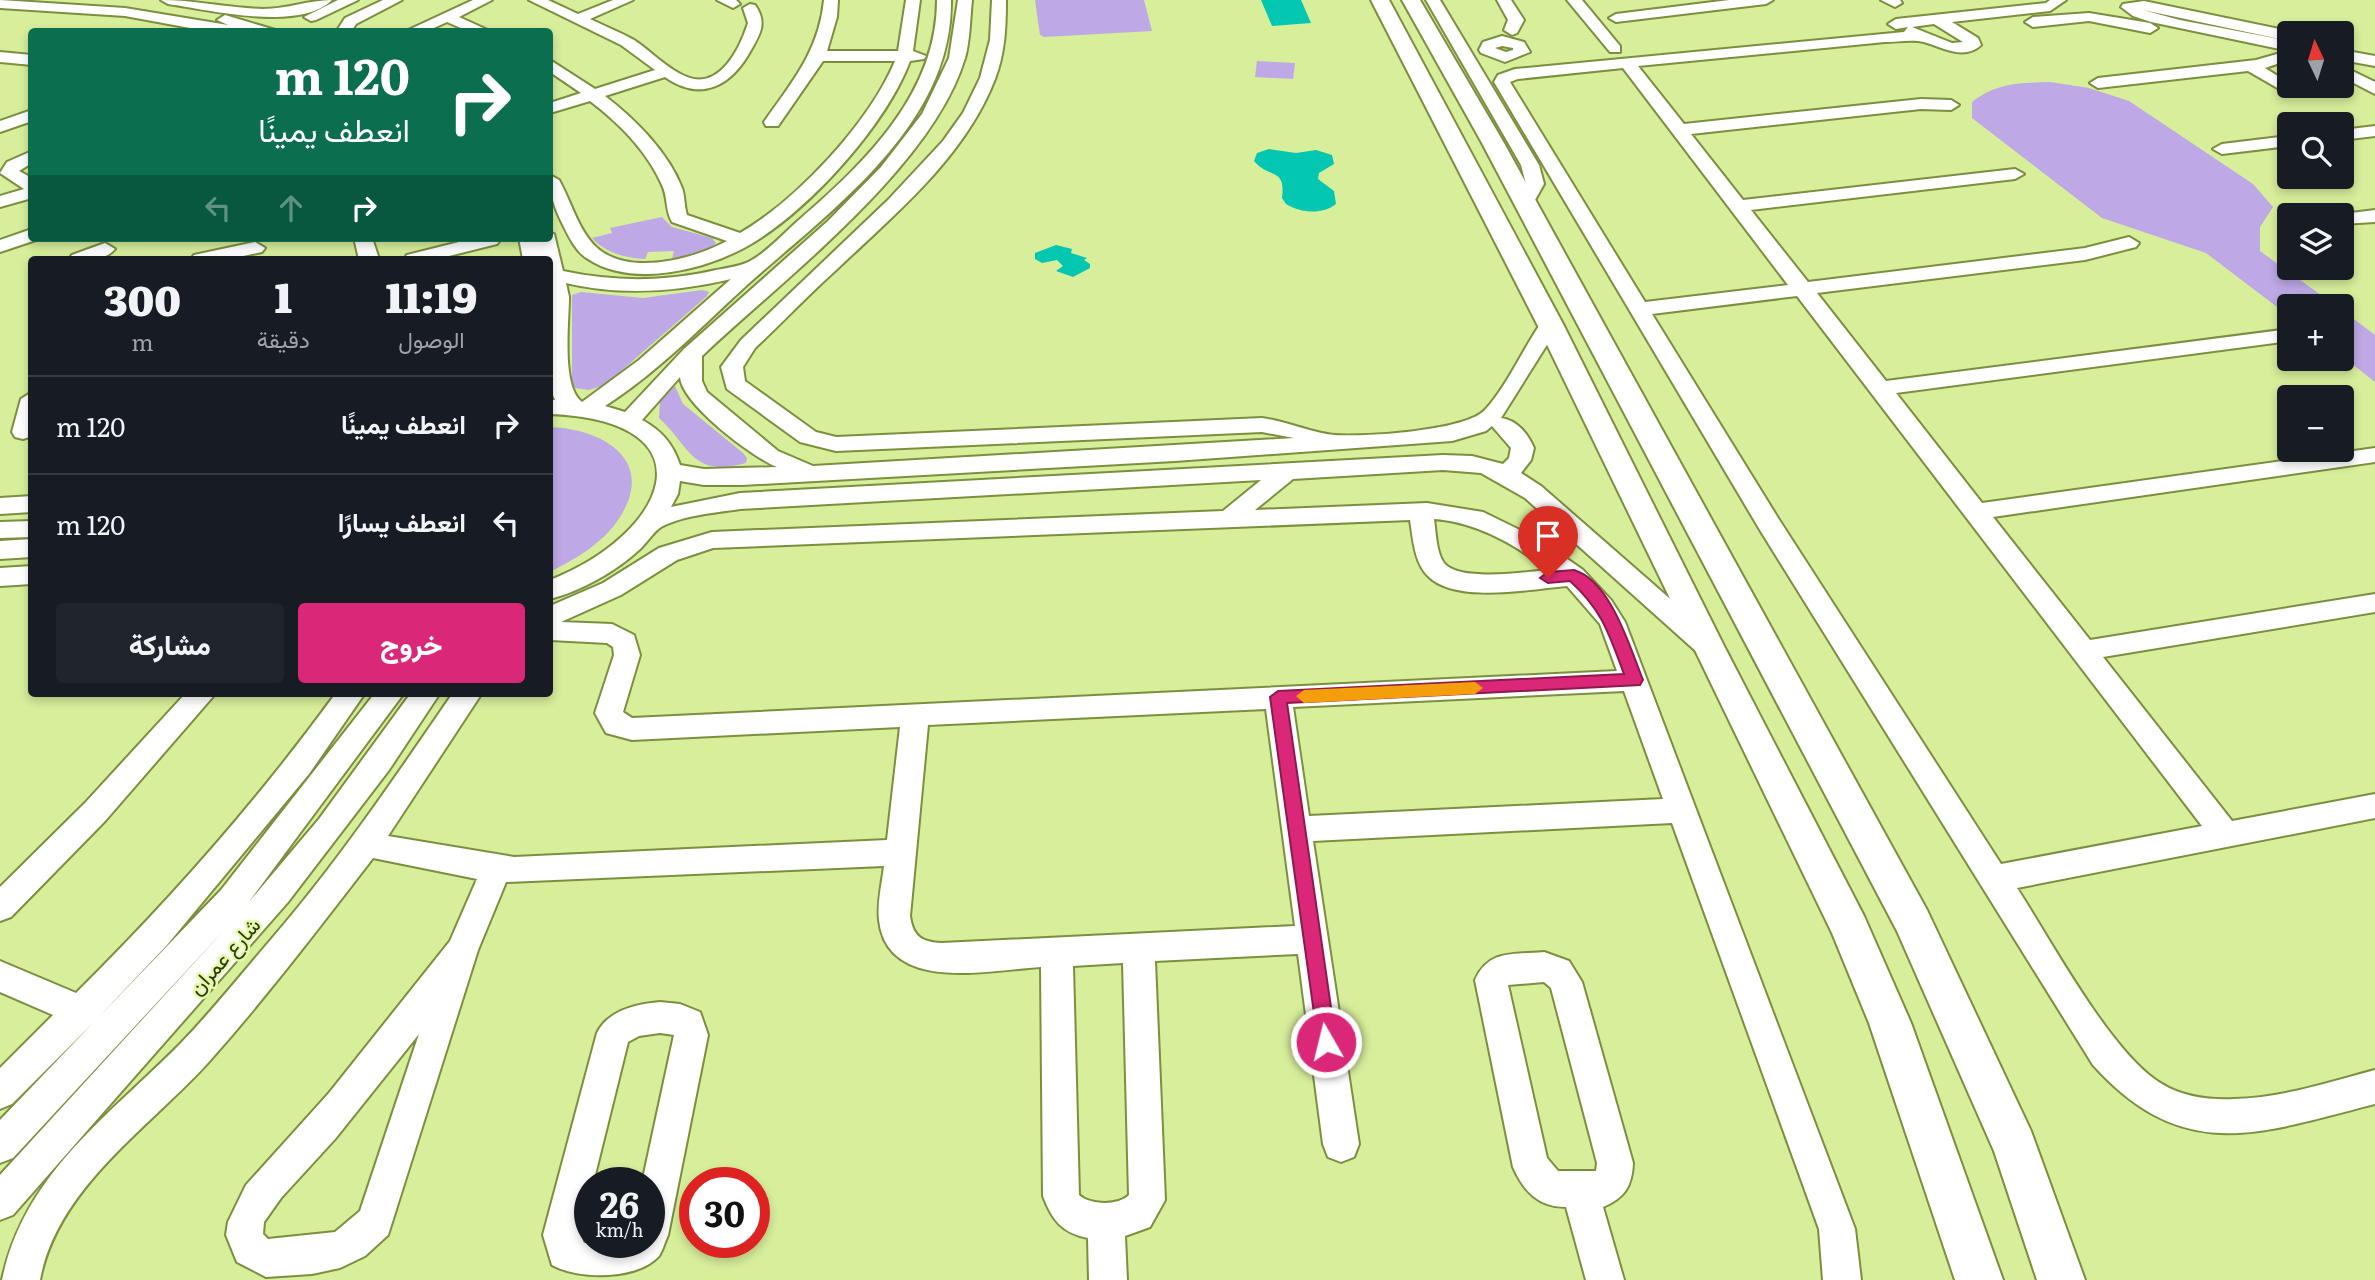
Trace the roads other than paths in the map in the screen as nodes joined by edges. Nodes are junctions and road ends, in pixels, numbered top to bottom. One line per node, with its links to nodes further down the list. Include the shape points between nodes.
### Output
1 (51, 0): 41 (street, via 148,8)
2 (169, 0): 29 (street)
3 (244, 0): 29 (street)
4 (325, 0): 29 (street, via 276,15)
5 (351, 0): 42 (street)
6 (370, 0): 43 (street)
7 (395, 0): 44 (street, via 350,21)
8 (485, 0): 33 (street)
9 (536, 0): 34 (street)
10 (626, 0): 34 (street)
11 (831, 0): 60 (street, via 827,33)
12 (914, 0): 61 (street)
13 (944, 0): 58 (street)
14 (965, 0): 54 (street)
15 (999, 0): 112 (street, via 1000,31 993,65 947,148 919,181)
16 (1380, 0): 114 (main road)
17 (1411, 0): 93 (main road)
18 (1433, 0): 51 (street)
19 (1445, 0): 50 (street)
20 (1504, 0): 48 (street, via 1516,20)
21 (1574, 0): 62 (street)
22 (1637, 0): 30 (street)
23 (1766, 0): 27 (street)
24 (1963, 0): 31 (street)
25 (2059, 0): 31 (street, via 2050,7)
26 (740, 2): 70 (street, via 755,16 754,27 727,76 694,84)
27 (1721, 2): 30 (street)
28 (0, 4): 36 (street, via 114,11)
29 (228, 8)
30 (1648, 12): 35 (street)
31 (1994, 13): 37 (street)
32 (0, 16): 38 (street)
33 (447, 17): 45 (street); 46 (street)
34 (580, 18): 70 (street)
35 (1616, 18)
36 (206, 24): 39 (street); 40 (street)
37 (1951, 25): 47 (street); 47 (street, via 1973,41 1971,47 1950,48); 55 (street, via 1982,28 2089,17)
38 (135, 28)
39 (198, 28)
40 (224, 28)
41 (258, 28)
42 (276, 28)
43 (318, 28)
44 (346, 28)
45 (421, 28)
46 (475, 28)
47 (1914, 29): 62 (street); 62 (street, via 1885,37)
48 (1512, 30)
49 (2277, 33): 53 (street, via 2141,4 2128,7)
50 (1483, 36): 51 (street); 59 (street, via 1491,53)
51 (1459, 44): 72 (street)
52 (2354, 48): 56 (street)
53 (2277, 50)
54 (960, 51): 58 (street); 111 (street, via 934,109 898,158)
55 (2277, 51)
56 (2375, 51)
57 (1550, 52): 59 (street); 59 (street); 62 (street)
58 (937, 53): 61 (street); 108 (street, via 915,101 879,151)
59 (1513, 53): 72 (street, via 1493,63)
60 (818, 55): 61 (street); 80 (street)
61 (904, 56): 98 (street, via 875,111 843,151)
62 (1621, 56): 82 (street); 113 (street, via 1515,74 1502,82)
63 (0, 57): 66 (street)
64 (2277, 57): 68 (street)
65 (2354, 57): 67 (street)
66 (28, 60)
67 (2375, 61)
68 (2254, 65): 73 (street); 74 (street)
69 (553, 67): 76 (street)
70 (668, 71): 76 (street)
71 (2354, 78): 75 (street)
72 (1480, 79): 93 (street, via 1534,174 1535,184)
73 (2277, 79)
74 (2098, 83)
75 (2375, 89)
76 (593, 94): 78 (street); 98 (street, via 649,150 674,189 679,218)
77 (1951, 105): 82 (street, via 1922,104)
78 (553, 107)
79 (28, 116): 81 (street)
80 (772, 122)
81 (0, 127)
82 (1679, 130): 94 (street)
83 (2375, 131): 84 (street)
84 (2354, 134)
85 (2277, 142): 86 (street)
86 (2222, 149)
87 (28, 158): 89 (street, via 9,173)
88 (2015, 174): 94 (street)
89 (28, 184)
90 (553, 186): 98 (street, via 581,243 607,260 635,266 677,264)
91 (28, 193): 92 (street)
92 (0, 202)
93 (1525, 203): 206 (main road, via 1913,922 2015,1147)
94 (1738, 206): 110 (street)
95 (2375, 216): 96 (street)
96 (2354, 217)
97 (28, 236): 100 (street)
98 (744, 240)
99 (2129, 243): 110 (street, via 2085,254)
100 (0, 246)
101 (492, 246): 106 (street)
102 (254, 248): 105 (street)
103 (104, 249): 104 (street)
104 (86, 256)
105 (215, 256)
106 (432, 256)
107 (553, 263): 109 (street)
108 (757, 266): 109 (street, via 705,280 652,286 600,285); 119 (street, via 632,377)
109 (556, 275): 119 (street, via 558,383)
110 (1802, 291): 113 (street); 117 (street)
111 (750, 299): 112 (street); 116 (street)
112 (786, 307): 123 (street, via 735,360 732,377 795,429 822,442)
113 (1641, 309): 177 (street, via 1776,536)
114 (1550, 324): 118 (street); 156 (main road)
115 (2277, 337): 117 (street)
116 (691, 354): 121 (street); 133 (street, via 691,381 698,396 770,456)
117 (1879, 389): 139 (street)
118 (1508, 392): 122 (street); 125 (street, via 1485,422)
119 (570, 407): 121 (street)
120 (28, 420): 124 (street)
121 (630, 420): 131 (street, via 655,438)
122 (1503, 425): 125 (street, via 1472,436); 134 (street, via 1522,444 1523,455)
123 (1202, 428): 127 (street, via 1274,426); 128 (street)
124 (0, 434)
125 (1437, 436): 126 (street)
126 (1399, 439): 127 (street); 130 (street)
127 (1333, 443): 128 (street)
128 (1175, 454): 133 (street)
129 (2375, 455): 139 (street)
130 (1405, 465): 132 (street); 134 (street, via 1468,462)
131 (669, 471): 133 (street, via 723,477); 141 (street, via 666,494)
132 (1288, 471): 135 (street); 140 (street)
133 (812, 473)
134 (1507, 473): 156 (street)
135 (920, 491): 141 (street, via 729,502); 143 (street)
136 (28, 505): 137 (street)
137 (0, 506)
138 (1420, 511): 140 (street); 148 (street, via 1454,513 1488,523); 148 (street, via 1434,568 1450,580 1471,583)
139 (1974, 512): 157 (street)
140 (1227, 520): 143 (street)
141 (651, 522): 150 (street, via 616,556)
142 (28, 528): 144 (street)
143 (977, 529): 151 (street, via 697,543 668,554)
144 (0, 530)
145 (28, 548): 146 (street)
146 (0, 550)
147 (28, 575): 149 (street)
148 (1574, 576): 158 (street, via 1606,609)
149 (0, 577)
150 (553, 589)
151 (587, 601): 153 (street); 155 (street, via 579,614)
152 (2375, 603): 157 (street)
153 (553, 615)
154 (553, 631): 155 (street)
155 (585, 632): 165 (street, via 612,634 625,642 609,713 616,725 624,728)
156 (1707, 646): 205 (main road, via 1850,929 1895,1035)
157 (2083, 651): 171 (street)
158 (1634, 680): 164 (street); 169 (street)
159 (197, 697): 179 (street, via 95,812)
160 (348, 697): 172 (street)
161 (387, 697): 174 (street, شارع عمران)
162 (423, 697): 166 (street, شارع عمران)
163 (465, 697): 167 (street)
164 (1278, 697): 165 (street); 170 (street)
165 (915, 715): 175 (street)
166 (381, 761): 167 (street); 180 (street, شارع عمران)
167 (409, 783): 173 (street)
168 (2375, 806): 171 (street)
169 (1682, 810): 170 (street); 204 (street, via 1837,1229)
170 (1296, 829): 181 (street)
171 (2225, 834): 177 (street)
172 (234, 844): 174 (street); 186 (street)
173 (366, 844): 176 (street); 178 (street)
174 (270, 852): 187 (street, شارع عمران, via 187,950)
175 (899, 852): 176 (street, via 561,869); 184 (street, via 896,928 899,939 913,954 942,958)
176 (497, 868): 183 (street)
177 (1993, 879): 188 (street, via 2105,1054 2131,1083 2154,1099 2217,1116 2244,1118)
178 (327, 893): 180 (street); 201 (street, via 194,1053 50,1204 27,1250)
179 (0, 907)
180 (266, 907): 190 (street, شارع عمران)
181 (1311, 939): 182 (street); 191 (street)
182 (1138, 947): 184 (street); 198 (street, via 1147,1200 1137,1214)
183 (462, 950): 183 (street, via 349,1096 250,1212 244,1237 255,1254 266,1258 340,1252 360,1240 375,1222)
184 (1057, 951): 198 (street, via 1061,1196 1068,1212 1076,1217)
185 (0, 976): 186 (street)
186 (82, 1012): 189 (street)
187 (57, 1085): 190 (street); 192 (street, شارع عمران)
188 (2375, 1087)
189 (0, 1092)
190 (90, 1100): 197 (street, شارع عمران)
191 (1341, 1144)
192 (0, 1145)
193 (579, 1167): 194 (street, via 611,1039 626,1023 676,1019 688,1023 691,1034)
194 (663, 1167)
195 (574, 1187): 200 (street, via 562,1235 565,1252)
196 (1580, 1191): 196 (street, via 1550,1189 1531,1167 1491,987 1498,971 1551,968 1566,982 1616,1171 1603,1189); 203 (street)
197 (0, 1202)
198 (1106, 1220): 202 (street)
199 (626, 1258): 200 (street)
200 (597, 1271)
201 (21, 1280)
202 (1108, 1280)
203 (1605, 1280)
204 (1842, 1280)
205 (1979, 1280)
206 (2062, 1280)

